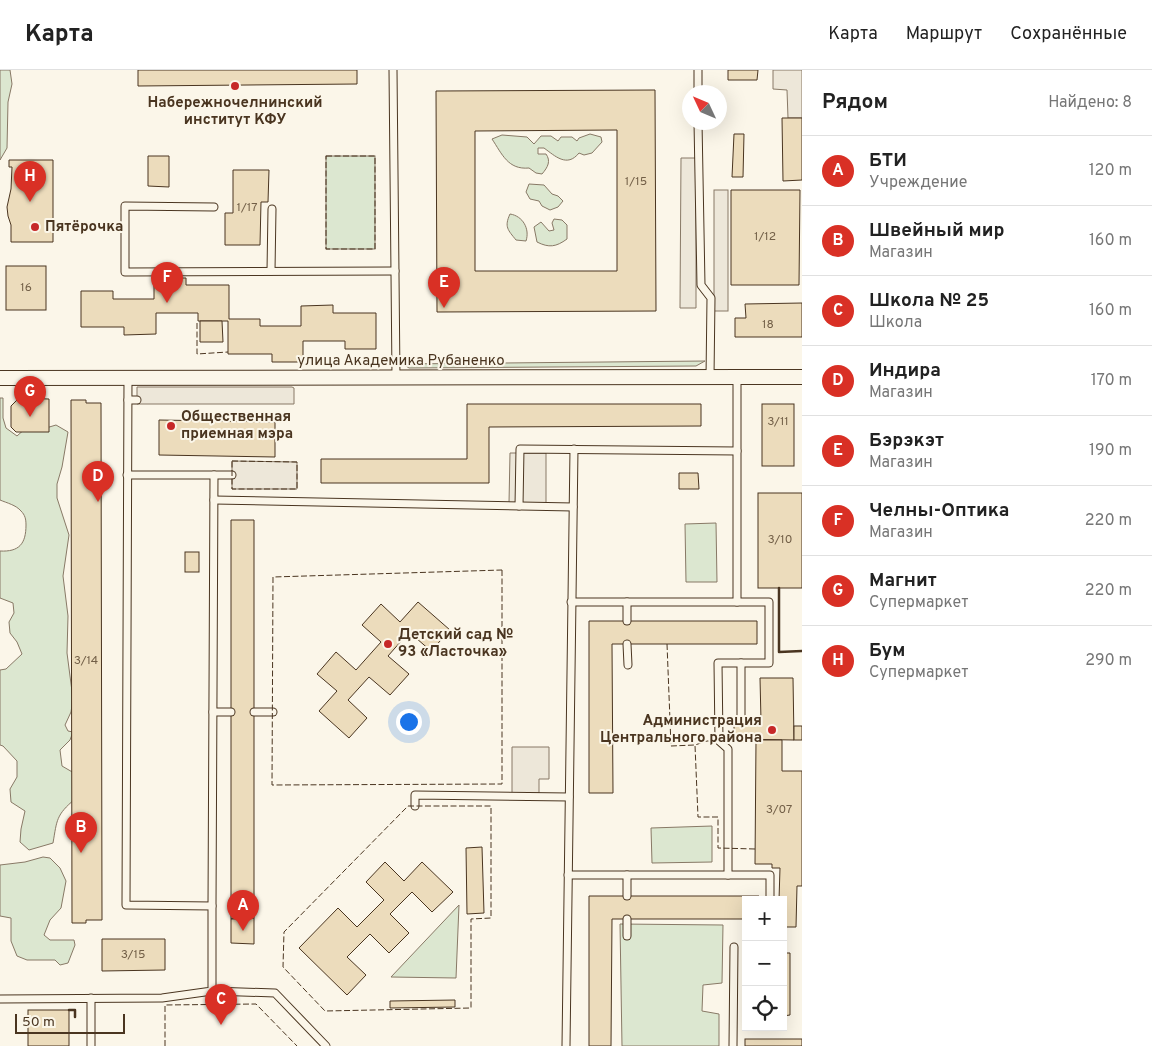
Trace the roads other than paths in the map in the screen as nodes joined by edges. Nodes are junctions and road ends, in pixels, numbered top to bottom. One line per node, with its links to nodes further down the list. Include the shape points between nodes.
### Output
1 (393, 70): 8 (lane)
2 (698, 70): 3 (lane)
3 (698, 85)
4 (698, 130): 9 (lane, via 700,285 711,298)
5 (214, 207): 7 (lane, via 125,206 125,272)
6 (272, 209): 7 (lane)
7 (271, 271): 8 (lane)
8 (395, 271): 14 (lane)
9 (710, 377): 10 (street, улица Академика Рубаненко); 14 (street, улица Академика Рубаненко)
10 (737, 377): 11 (street, улица Академика Рубаненко); 18 (lane)
11 (802, 377)
12 (0, 378): 13 (street, улица Академика Рубаненко)
13 (128, 378): 14 (street, улица Академика Рубаненко, via 291,382); 15 (lane)
14 (396, 378)
15 (128, 400): 16 (lane); 19 (lane)
16 (137, 400)
17 (574, 449): 18 (lane); 23 (lane, via 520,449); 24 (lane)
18 (737, 452): 27 (lane)
19 (128, 475): 20 (lane); 44 (lane, via 126,905)
20 (214, 475): 21 (lane); 22 (lane)
21 (232, 475)
22 (214, 500): 23 (lane); 32 (lane)
23 (519, 506): 24 (lane)
24 (573, 507): 25 (lane)
25 (572, 602): 26 (lane); 37 (lane)
26 (627, 602): 27 (lane); 28 (lane)
27 (737, 602): 30 (lane, via 769,602 769,663)
28 (627, 621)
29 (627, 644): 31 (lane)
30 (741, 663): 36 (lane); 40 (lane, via 718,662 719,741 728,749)
31 (628, 665)
32 (213, 712): 33 (lane); 44 (lane)
33 (231, 712)
34 (254, 712): 35 (lane)
35 (272, 712)
36 (741, 718)
37 (569, 798): 38 (lane, via 415,795); 41 (lane)
38 (415, 806)
39 (627, 875): 40 (lane); 41 (lane); 42 (lane)
40 (728, 875): 43 (lane, via 770,875)
41 (568, 876): 53 (lane)
42 (627, 896)
43 (770, 896)
44 (212, 906): 48 (lane)
45 (627, 919): 46 (lane)
46 (627, 936)
47 (734, 947): 54 (lane)
48 (212, 991): 49 (lane, via 162,998); 52 (lane, via 275,994)
49 (91, 998): 50 (lane); 51 (lane)
50 (0, 999)
51 (91, 1046)
52 (326, 1046)
53 (566, 1046)
54 (733, 1046)

